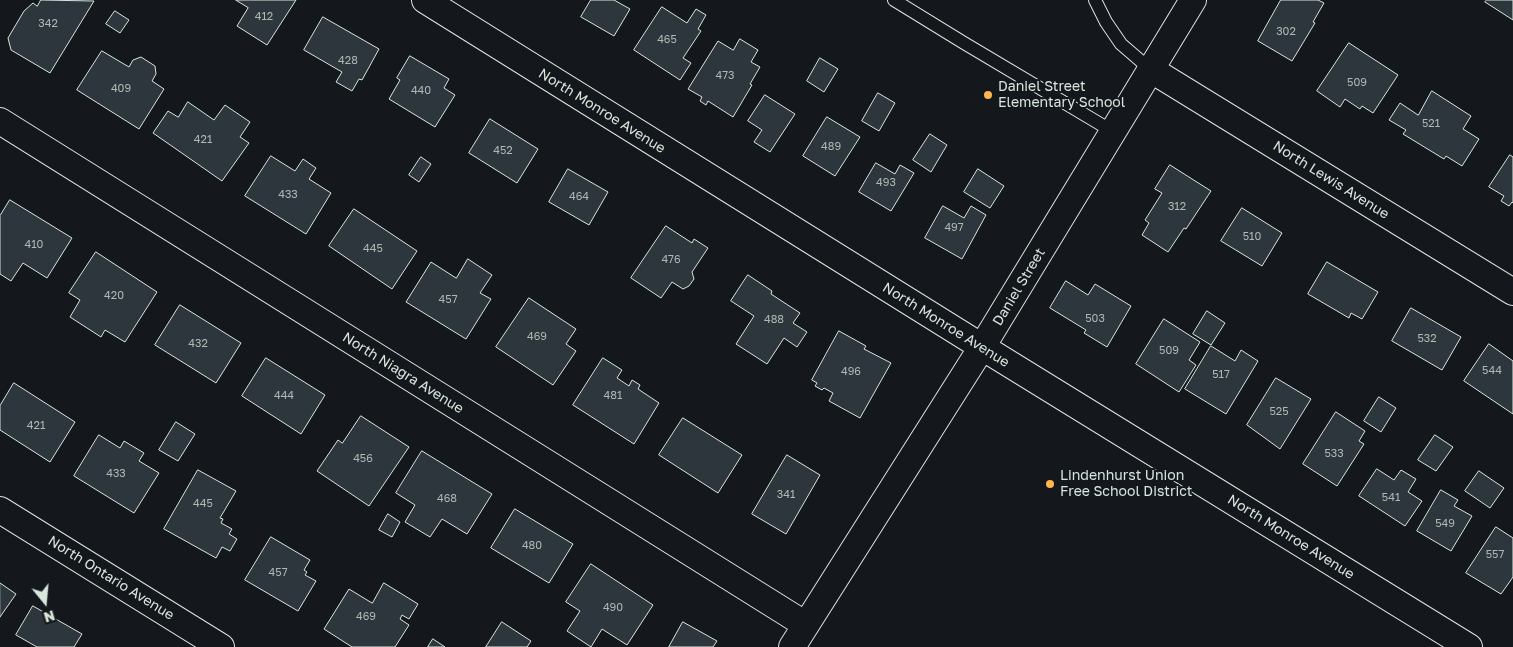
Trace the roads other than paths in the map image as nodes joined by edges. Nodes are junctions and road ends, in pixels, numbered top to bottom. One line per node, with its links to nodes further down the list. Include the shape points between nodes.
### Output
1 (425, 0): 9 (street, North Monroe Avenue)
2 (894, 0): 7 (lane)
3 (1095, 0): 5 (lane, via 1121,44)
4 (1193, 0): 5 (street, Daniel Street)
5 (1150, 68): 7 (street, Daniel Street); 8 (street, North Lewis Avenue)
6 (0, 121): 11 (street, North Niagra Avenue)
7 (1112, 131): 9 (street, Daniel Street)
8 (1513, 292)
9 (982, 347): 11 (street, Daniel Street); 14 (street, North Monroe Avenue)
10 (0, 510): 12 (street, North Ontario Avenue)
11 (806, 625): 13 (street, Daniel Street)
12 (221, 647)
13 (792, 647)
14 (1469, 647)

